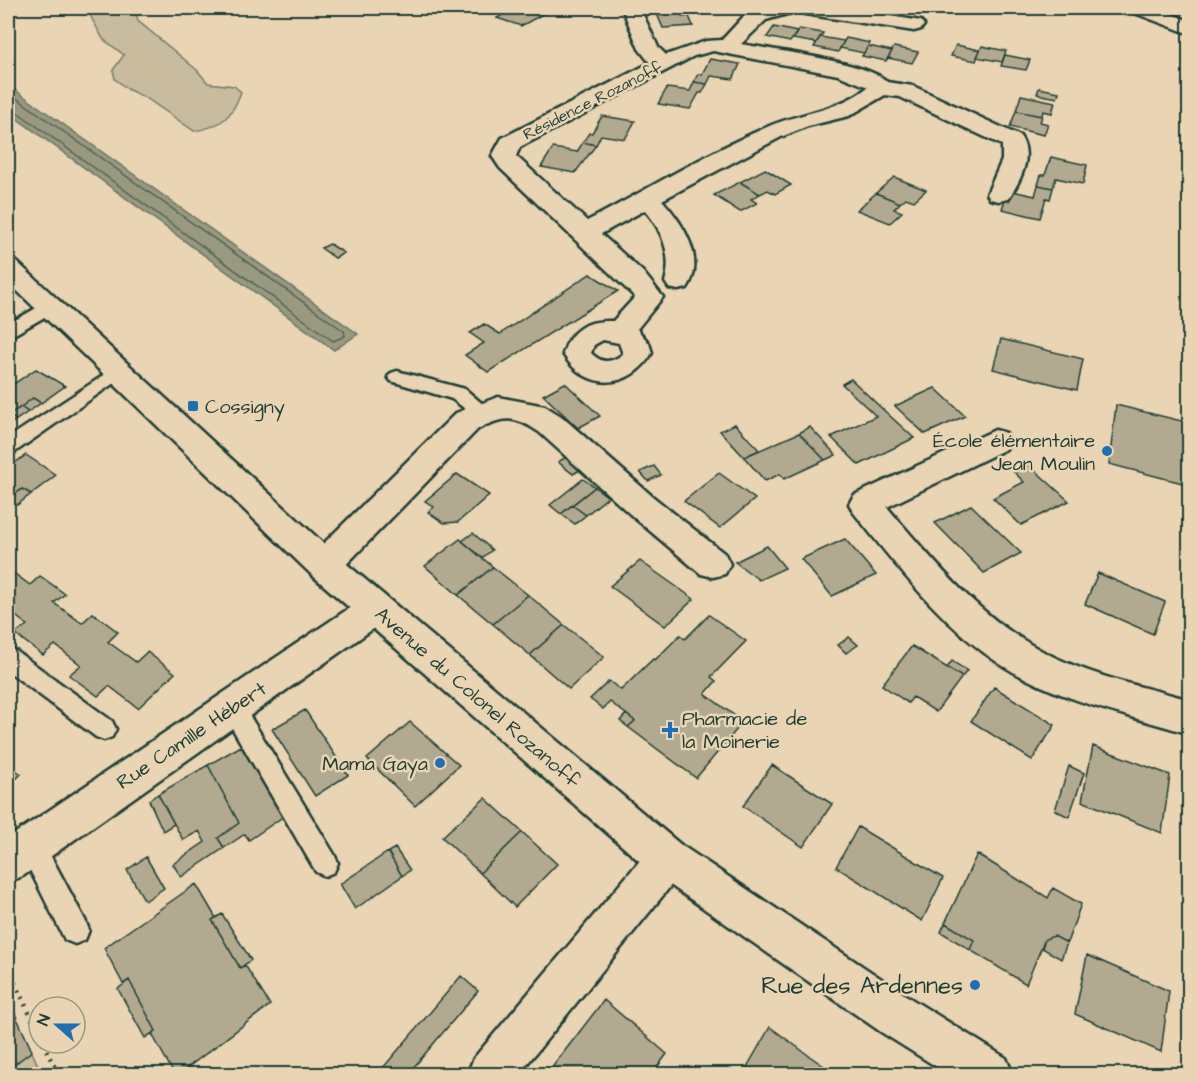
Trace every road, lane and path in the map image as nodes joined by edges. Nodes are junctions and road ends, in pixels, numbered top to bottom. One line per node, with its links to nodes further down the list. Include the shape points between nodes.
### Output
1 (631, 8): 8 (street, via 649,49)
2 (787, 8): 7 (street, via 752,17)
3 (805, 8): 5 (street)
4 (1139, 8): 6 (street)
5 (914, 26)
6 (1190, 28)
7 (727, 47): 8 (street, Résidence Rozanoff, via 703,47); 9 (street, Résidence Rozanoff, via 843,70 875,81)
8 (663, 64): 12 (street, Résidence Rozanoff, via 519,138 505,149 508,163)
9 (880, 88): 10 (street, Résidence Rozanoff, via 905,91 1012,141 1016,155); 11 (street, via 829,116 804,120 708,164)
10 (999, 194)
11 (649, 200): 12 (street); 14 (street, via 661,212 684,260)
12 (586, 232): 17 (street, Résidence Rozanoff, via 650,297)
13 (8, 268): 15 (street, Avenue du Colonel Rozanoff)
14 (678, 282)
15 (49, 307): 16 (lane); 18 (street, Avenue du Colonel Rozanoff)
16 (8, 332)
17 (620, 332)
18 (118, 372): 22 (lane); 24 (street, Avenue du Colonel Rozanoff)
19 (397, 377): 20 (lane, via 458,394)
20 (483, 412): 23 (street, via 498,407 515,408 550,424); 24 (street, via 467,421)
21 (995, 441): 28 (street, via 865,504 939,590 1009,649 1040,668 1081,684)
22 (8, 447)
23 (713, 564)
24 (324, 565): 25 (street, Avenue du Colonel Rozanoff)
25 (375, 609): 27 (street, Rue Camille Hébert); 31 (street, Avenue du Colonel Rozanoff)
26 (8, 658): 29 (lane)
27 (232, 707): 30 (street, Rue Camille Hébert); 32 (lane)
28 (1190, 717)
29 (104, 729)
30 (19, 854): 33 (lane)
31 (667, 859): 38 (street); 39 (street, Avenue du Colonel Rozanoff, via 897,1016)
32 (325, 863)
33 (75, 930)
34 (8, 968): 35 (path)
35 (27, 1008)
36 (49, 1055): 37 (path)
37 (58, 1074)
38 (490, 1074)
39 (990, 1074)

